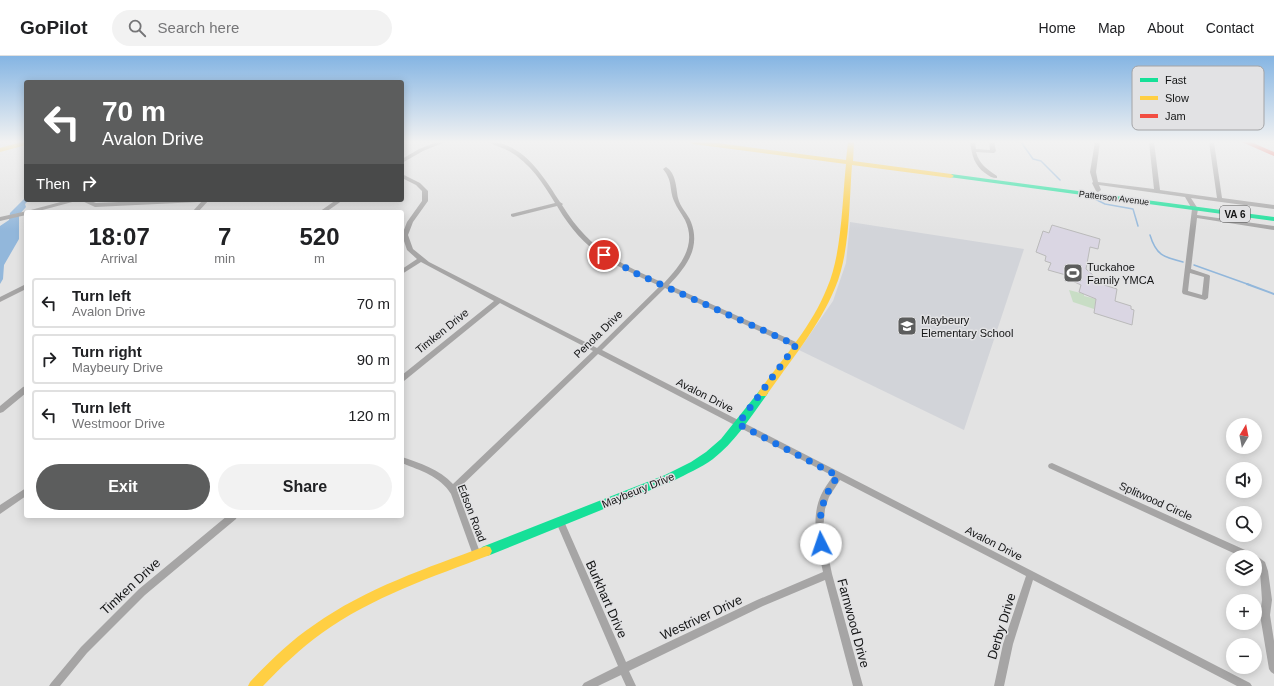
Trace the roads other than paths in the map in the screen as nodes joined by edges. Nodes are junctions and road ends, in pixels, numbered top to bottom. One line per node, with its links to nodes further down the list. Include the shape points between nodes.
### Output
1 (537, 171): 20 (street)
2 (668, 171): 35 (street, Penola Drive, via 676,200 690,227 692,242 685,262)
3 (848, 171): 39 (main road, Maybeury Drive, via 838,274 825,304)
4 (934, 171): 21 (main road, Patterson Avenue / VA 6)
5 (947, 171): 11 (main road, Patterson Avenue / VA 6)
6 (986, 171): 11 (street)
7 (1094, 171): 12 (street)
8 (1155, 171): 13 (street)
9 (1216, 171): 14 (street)
10 (404, 177): 32 (street, Avalon Drive, via 425,191 425,201 410,222 405,235 410,250)
11 (995, 177): 12 (main road, Patterson Avenue / VA 6)
12 (1096, 187): 13 (street); 21 (main road, Patterson Avenue / VA 6)
13 (1157, 191): 21 (street)
14 (1220, 200): 21 (street); 22 (street)
15 (67, 202): 23 (street)
16 (88, 202): 17 (street, via 95,205)
17 (157, 202)
18 (204, 202): 24 (street)
19 (337, 202): 25 (street)
20 (560, 204): 28 (street); 35 (street, via 576,229 598,251 618,264)
21 (1192, 206): 27 (main road, Patterson Avenue / VA 6); 30 (main road, Patterson Avenue / VA 6); 31 (street); 33 (street)
22 (1274, 206)
23 (37, 210)
24 (197, 210)
25 (325, 210)
26 (24, 213): 29 (street)
27 (1274, 213)
28 (513, 215)
29 (0, 219)
30 (1274, 219)
31 (1274, 228)
32 (421, 259): 34 (street); 38 (street, Avalon Drive)
33 (1188, 270): 33 (street, via 1185,292 1205,298 1207,276)
34 (404, 271)
35 (664, 285): 39 (street); 40 (street, Penola Drive)
36 (24, 287): 37 (street)
37 (0, 300)
38 (498, 300): 40 (street, Avalon Drive); 41 (street, Timken Drive)
39 (796, 345): 44 (main road, Maybeury Drive)
40 (597, 352): 44 (street, Avalon Drive); 48 (street, Penola Drive)
41 (404, 377)
42 (24, 391): 43 (street)
43 (0, 410)
44 (738, 424): 47 (street, Avalon Drive); 52 (main road, Maybeury Drive, via 710,455 692,467)
45 (404, 461): 48 (street, Edson Road, via 445,479)
46 (1052, 466): 53 (street, Splitwood Circle)
47 (838, 476): 56 (street, Farnwood Drive, via 828,489 821,509 819,530); 57 (street, Avalon Drive)
48 (453, 489): 54 (street, Edson Road)
49 (24, 493): 50 (street)
50 (0, 510)
51 (231, 518): 61 (street, Timken Drive, via 142,592 84,650)
52 (560, 522): 54 (main road, Maybeury Drive); 59 (street, Burkhart Drive)
53 (1236, 550)
54 (477, 555): 62 (main road, Maybeury Drive, via 399,585 340,614 290,650)
55 (1262, 565): 58 (street)
56 (828, 574): 59 (street, Westriver Drive, via 760,603); 65 (street, Farnwood Drive)
57 (1031, 574): 66 (street, Derby Drive, via 1013,626); 67 (street, Avalon Drive)
58 (1271, 600): 60 (street, via 1265,615)
59 (623, 669): 63 (street, Westriver Drive); 64 (street, Burkhart Drive)
60 (1274, 669)
61 (54, 686)
62 (254, 686)
63 (587, 686)
64 (631, 686)
65 (858, 686)
66 (999, 686)
67 (1247, 686)

